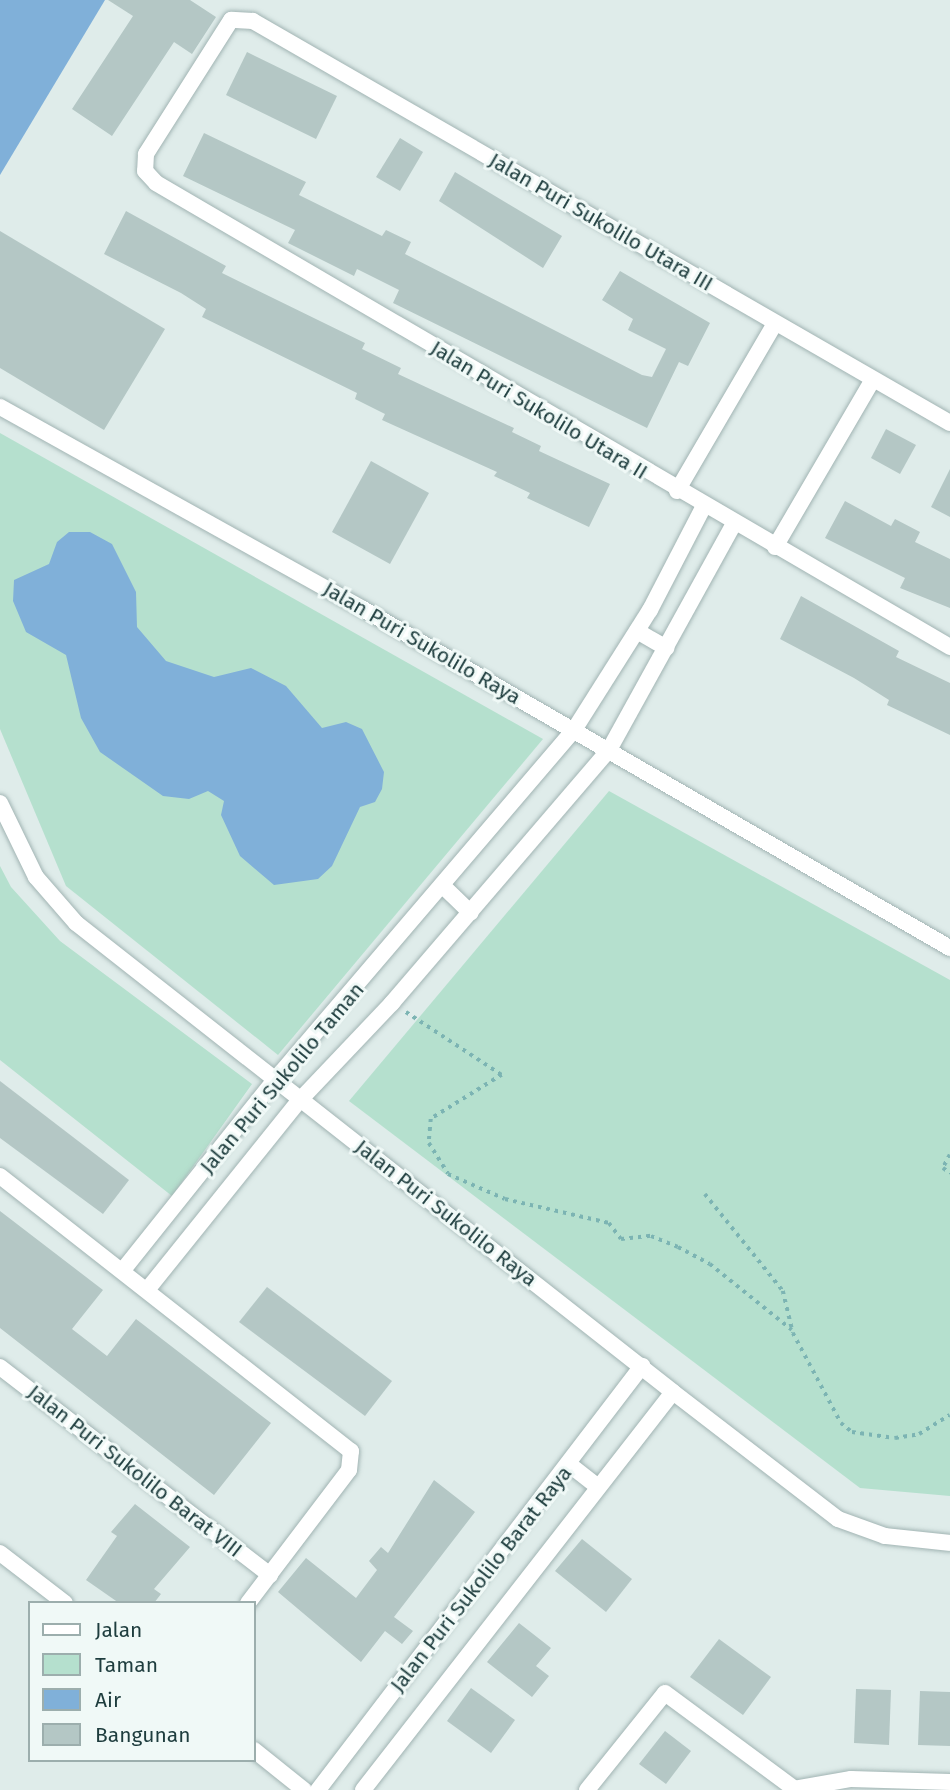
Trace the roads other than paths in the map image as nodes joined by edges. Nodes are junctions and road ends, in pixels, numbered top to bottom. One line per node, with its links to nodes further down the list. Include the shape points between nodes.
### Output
1 (144, 159): 2 (street, Jalan Puri Sukolilo Utara III, via 231,20 253,21); 6 (street, Jalan Puri Sukolilo Utara II, via 145,171 156,183)
2 (775, 323): 3 (street, Jalan Puri Sukolilo Utara III); 6 (street)
3 (873, 379): 5 (street, Jalan Puri Sukolilo Utara III); 9 (street)
4 (0, 407): 13 (street, Jalan Puri Sukolilo Raya)
5 (950, 423)
6 (677, 491): 7 (street, Jalan Puri Sukolilo Utara II)
7 (704, 506): 8 (street, Jalan Puri Sukolilo Utara II); 10 (street, Jalan Puri Sukolilo Taman)
8 (734, 524): 9 (street, Jalan Puri Sukolilo Utara II); 12 (street, Jalan Puri Sukolilo Taman)
9 (775, 547): 11 (street, Jalan Puri Sukolilo Utara II)
10 (636, 631): 12 (street); 13 (street, Jalan Puri Sukolilo Taman)
11 (950, 647)
12 (666, 648): 14 (street, Jalan Puri Sukolilo Taman)
13 (574, 730): 14 (street, Jalan Puri Sukolilo Raya); 16 (street, Jalan Puri Sukolilo Taman)
14 (609, 750): 17 (street, Jalan Puri Sukolilo Taman); 18 (street, Jalan Puri Sukolilo Raya)
15 (0, 803): 19 (street, Jalan Puri Sukolilo Raya, via 22,854 53,900)
16 (444, 887): 17 (street); 19 (street, Jalan Puri Sukolilo Taman)
17 (471, 913): 20 (street, Jalan Puri Sukolilo Taman)
18 (950, 948)
19 (274, 1081): 20 (street, Jalan Puri Sukolilo Raya); 21 (street, Jalan Puri Sukolilo Taman)
20 (300, 1100): 23 (street, Jalan Puri Sukolilo Taman); 25 (street, Jalan Puri Sukolilo Raya)
21 (208, 1165): 23 (street); 24 (street, Jalan Puri Sukolilo Taman)
22 (0, 1176): 24 (street)
23 (232, 1186): 24 (street, Jalan Puri Sukolilo Taman)
24 (135, 1280): 32 (street, via 353,1455 349,1469)
25 (642, 1366): 27 (street, Jalan Puri Sukolilo Raya); 28 (street, Jalan Puri Sukolilo Barat Raya)
26 (0, 1367): 32 (street, Jalan Puri Sukolilo Barat VIII)
27 (673, 1392): 29 (street, Jalan Puri Sukolilo Barat Raya); 30 (street, Jalan Puri Sukolilo Raya, via 838,1518 885,1536)
28 (570, 1465): 29 (street); 39 (street, Jalan Puri Sukolilo Barat Raya)
29 (597, 1486): 40 (street, Jalan Puri Sukolilo Barat Raya)
30 (950, 1543)
31 (0, 1553): 33 (street)
32 (270, 1575): 34 (street)
33 (62, 1601)
34 (250, 1601)
35 (256, 1752): 38 (street)
36 (950, 1782): 37 (street, via 851,1779)
37 (795, 1789): 41 (street, via 665,1692)
38 (304, 1790)
39 (318, 1790)
40 (363, 1790)
41 (587, 1790)

